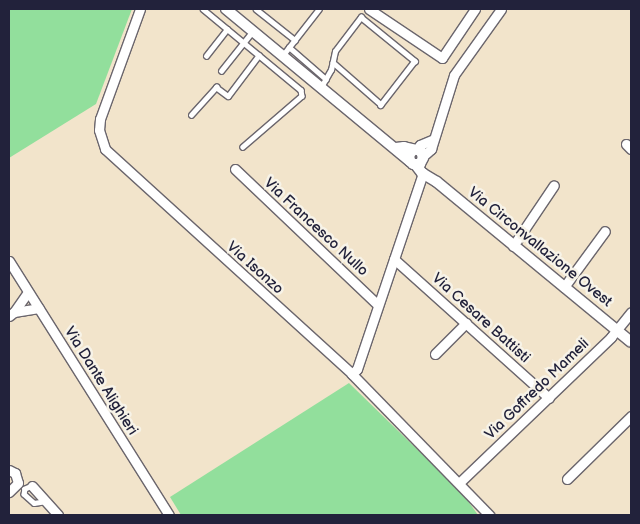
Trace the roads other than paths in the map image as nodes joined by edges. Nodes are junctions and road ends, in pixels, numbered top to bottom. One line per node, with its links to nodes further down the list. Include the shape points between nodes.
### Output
1 (140, 9): 39 (street, Via Isonzo, via 100,125 105,149)
2 (203, 9): 9 (lane)
3 (226, 9): 10 (street, Via Circonvallazione Ovest)
4 (256, 9): 11 (lane)
5 (319, 9): 11 (lane)
6 (369, 9): 7 (street, via 442,58)
7 (475, 9)
8 (501, 9): 21 (street, via 456,71 431,149)
9 (228, 29): 12 (lane); 15 (lane)
10 (253, 30): 12 (lane); 13 (street, Via Circonvallazione Ovest)
11 (295, 40): 13 (lane)
12 (244, 42): 14 (lane); 17 (lane)
13 (286, 51): 18 (street, Via Circonvallazione Ovest)
14 (259, 55): 19 (lane, via 228,96 216,87); 20 (lane, via 301,90 302,96)
15 (206, 56)
16 (333, 63): 16 (lane, via 335,51 360,17 415,61 381,105); 18 (lane)
17 (221, 71)
18 (324, 83): 21 (street, Via Circonvallazione Ovest, via 403,157)
19 (191, 115)
20 (243, 147)
21 (417, 157): 23 (street, Via Circonvallazione Ovest)
22 (235, 169): 31 (street, Via Francesco Nullo)
23 (426, 175): 26 (street, Via Circonvallazione Ovest); 27 (street)
24 (554, 185): 26 (street)
25 (605, 231): 29 (street)
26 (513, 246): 29 (street, Via Circonvallazione Ovest)
27 (394, 259): 31 (street); 35 (street, Via Cesare Battisti)
28 (9, 261): 30 (street, Via Dante Alighieri)
29 (564, 287): 36 (street, Via Circonvallazione Ovest)
30 (28, 292): 32 (street, Via Dante Alighieri); 34 (street)
31 (378, 305): 39 (street, via 357,369)
32 (39, 308): 34 (street); 48 (street, Via Dante Alighieri)
33 (631, 312): 36 (street, Via Goffredo Mameli)
34 (11, 314)
35 (466, 323): 38 (street); 40 (street, Via Cesare Battisti)
36 (617, 330): 37 (street, Via Circonvallazione Ovest); 40 (street, Via Goffredo Mameli)
37 (631, 342)
38 (435, 354)
39 (352, 374): 44 (street, Via Isonzo)
40 (550, 398): 44 (street, Via Goffredo Mameli)
41 (631, 416): 43 (street)
42 (12, 472): 46 (street, via 18,483)
43 (567, 479)
44 (459, 483): 49 (street, Via Isonzo)
45 (32, 486): 47 (street)
46 (9, 492)
47 (58, 515)
48 (170, 515)
49 (489, 515)

